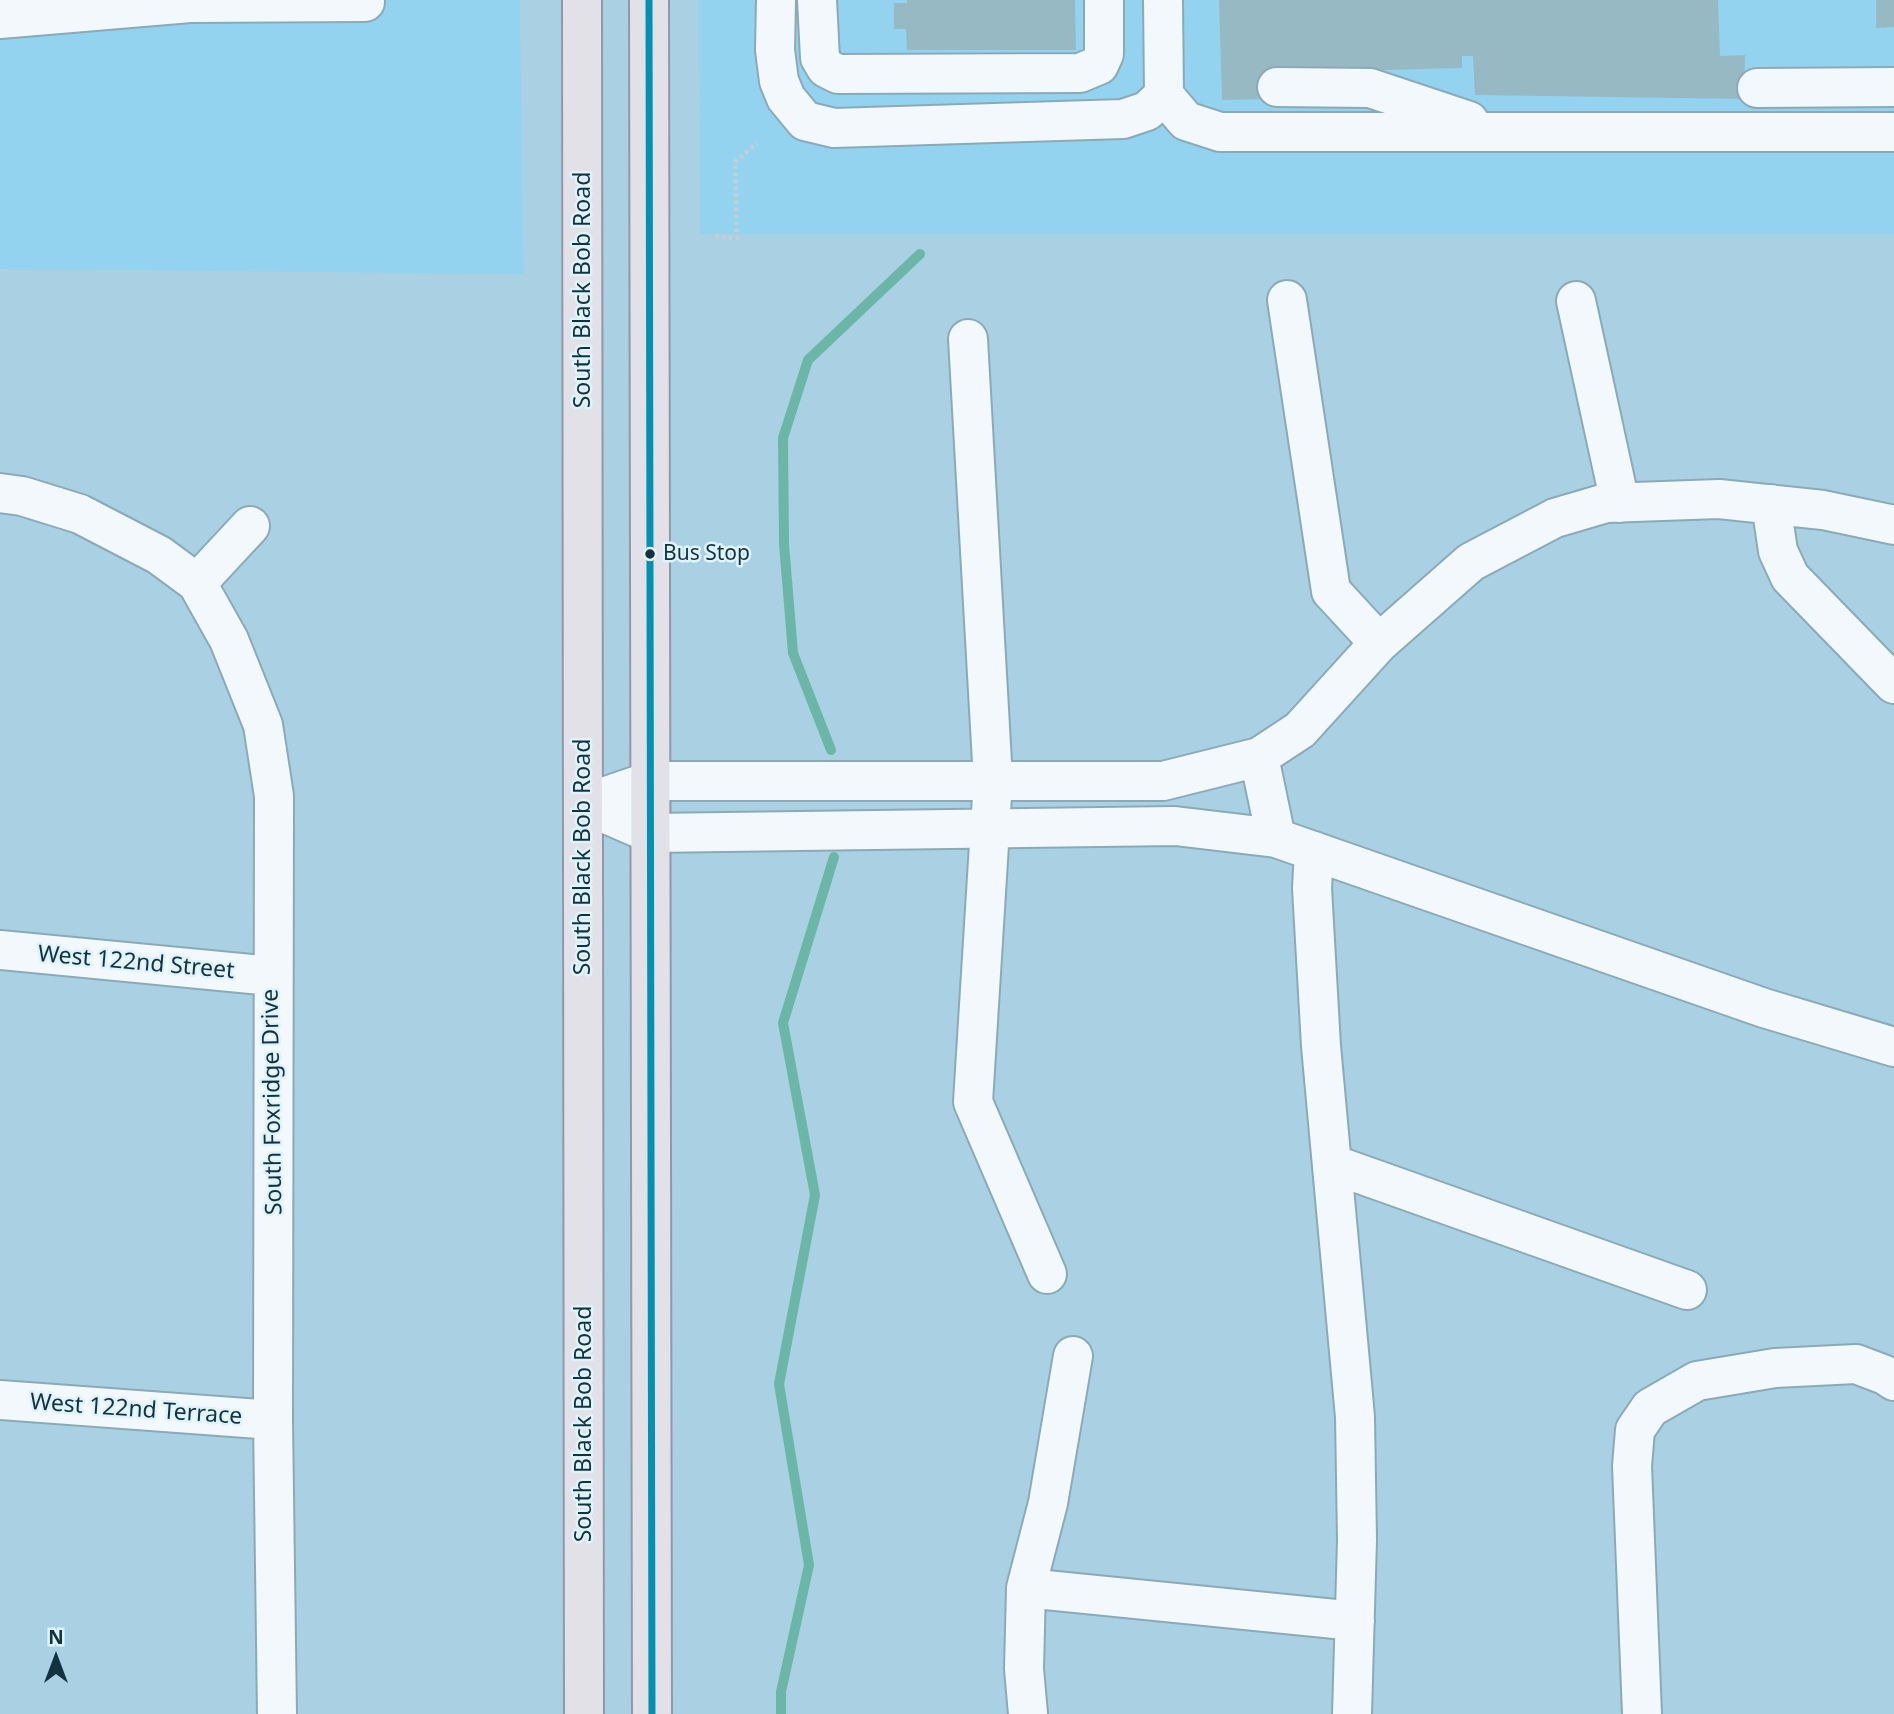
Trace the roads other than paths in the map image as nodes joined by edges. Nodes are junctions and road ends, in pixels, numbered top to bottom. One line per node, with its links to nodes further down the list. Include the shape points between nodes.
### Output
1 (582, 0): 31 (main road, South Black Bob Road)
2 (649, 0): 30 (main road)
3 (776, 0): 14 (street, via 779,81 805,121 834,128 1122,119 1146,111)
4 (798, 0): 10 (street, via 798,52 806,74 835,95 849,99 1069,98 1088,91)
5 (817, 0): 10 (street, via 820,58 838,74 1069,73)
6 (1104, 0): 10 (street, via 1104,48)
7 (1163, 0): 14 (street)
8 (365, 2): 9 (street, via 190,3)
9 (0, 19)
10 (1099, 65)
11 (1277, 87): 15 (street, via 1370,88)
12 (1894, 87): 13 (street)
13 (1757, 88)
14 (1164, 95): 15 (street, via 1186,121 1220,132)
15 (1501, 132): 16 (street)
16 (1894, 132)
17 (1287, 300): 26 (street, via 1331,591)
18 (1576, 301): 21 (street)
19 (968, 339): 29 (street)
20 (0, 494): 25 (street, via 80,514 159,555)
21 (1620, 503): 22 (street, via 1719,499); 26 (street, via 1555,518 1471,562)
22 (1771, 504): 23 (street); 27 (street, via 1778,551 1790,577)
23 (1894, 525)
24 (250, 526): 25 (street)
25 (197, 583): 37 (street, South Foxridge Drive, via 229,640 263,726 274,796)
26 (1379, 643): 28 (street, via 1300,730)
27 (1894, 684)
28 (1259, 757): 29 (street, via 1163,781); 34 (street)
29 (993, 780): 30 (street); 32 (street)
30 (650, 781): 31 (street); 33 (main road)
31 (583, 804): 33 (street); 49 (main road, South Black Bob Road)
32 (991, 828): 33 (street); 34 (street, via 1175,826); 40 (street, via 973,1102)
33 (650, 832): 50 (main road)
34 (1276, 838): 35 (street)
35 (1314, 851): 38 (street, via 1764,1009); 39 (street, via 1312,888)
36 (0, 950): 37 (street, West 122nd Street)
37 (272, 976): 45 (street, South Foxridge Drive)
38 (1894, 1046)
39 (1332, 1164): 41 (street); 47 (street, via 1355,1417)
40 (1047, 1273)
41 (1687, 1290)
42 (1073, 1356): 46 (street, via 1048,1503)
43 (1894, 1381): 53 (street, via 1856,1364 1775,1368 1697,1381 1650,1408 1635,1430 1632,1466)
44 (0, 1400): 45 (street, West 122nd Terrace)
45 (273, 1420): 48 (street, South Foxridge Drive)
46 (1026, 1588): 47 (street); 51 (street)
47 (1354, 1621): 52 (street)
48 (277, 1714)
49 (584, 1714)
50 (652, 1714)
51 (1028, 1714)
52 (1352, 1714)
53 (1642, 1714)

